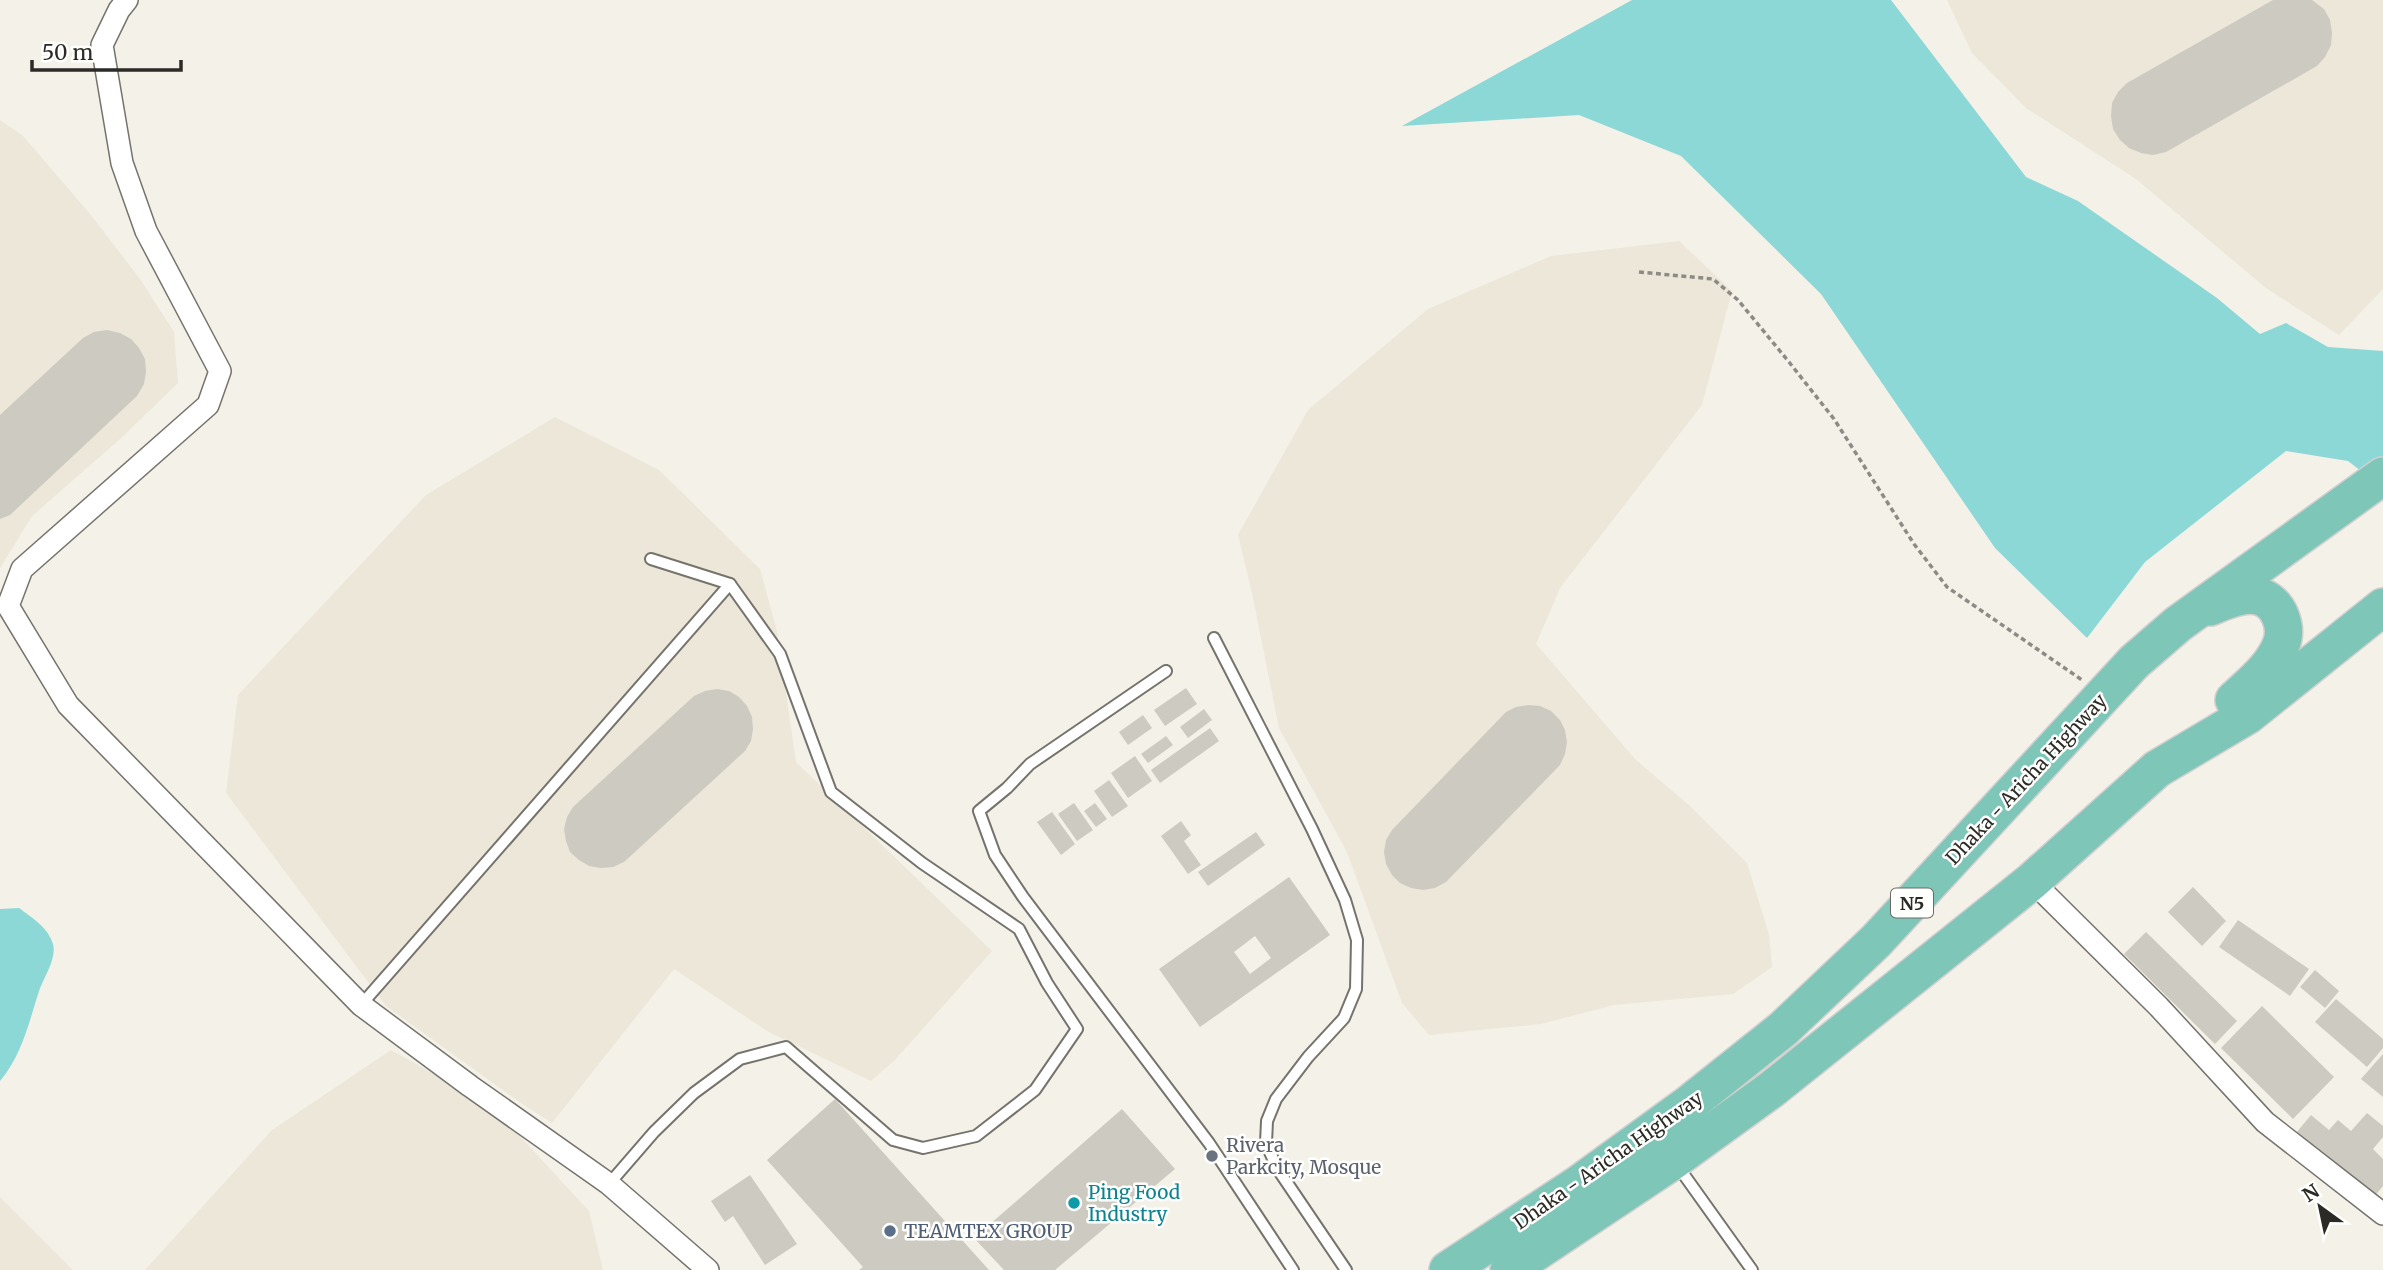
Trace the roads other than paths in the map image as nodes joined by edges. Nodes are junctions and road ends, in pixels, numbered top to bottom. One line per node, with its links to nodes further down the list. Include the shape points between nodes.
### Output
1 (127, 0): 11 (street, via 102,45 122,163 146,231 220,371 208,405 22,569 8,606 68,705)
2 (2383, 476): 6 (highway, Dhaka - Aricha Highway / N5)
3 (651, 559): 4 (lane)
4 (730, 584): 11 (lane); 13 (lane, via 780,654 831,792 922,863 1019,929 1077,1029 1035,1090 976,1136 923,1148 893,1140 786,1047 740,1059 694,1093)
5 (2383, 607): 9 (highway, Dhaka - Aricha Highway, via 2248,715)
6 (2178, 624): 9 (highway, via 2227,600 2258,596 2269,601 2284,625 2280,647 2266,670); 18 (highway, Dhaka - Aricha Highway / N5, via 2134,662 1876,941 1783,1030 1579,1184)
7 (1214, 638): 17 (lane, via 1312,829 1345,900 1357,940 1356,989 1344,1018 1276,1099 1267,1121 1266,1143 1277,1168)
8 (1166, 671): 16 (lane, via 1030,764 979,811 995,855 1023,897 1209,1143)
9 (2157, 769): 10 (highway, Dhaka - Aricha Highway)
10 (2032, 881): 12 (highway, Dhaka - Aricha Highway, via 1772,1089); 14 (street, via 2159,1007 2265,1122)
11 (361, 1005): 13 (street)
12 (1674, 1160): 19 (highway, Dhaka - Aricha Highway); 20 (lane)
13 (609, 1184): 15 (street)
14 (2383, 1214)
15 (708, 1270)
16 (1293, 1270)
17 (1346, 1270)
18 (1448, 1270)
19 (1509, 1270)
20 (1752, 1270)

